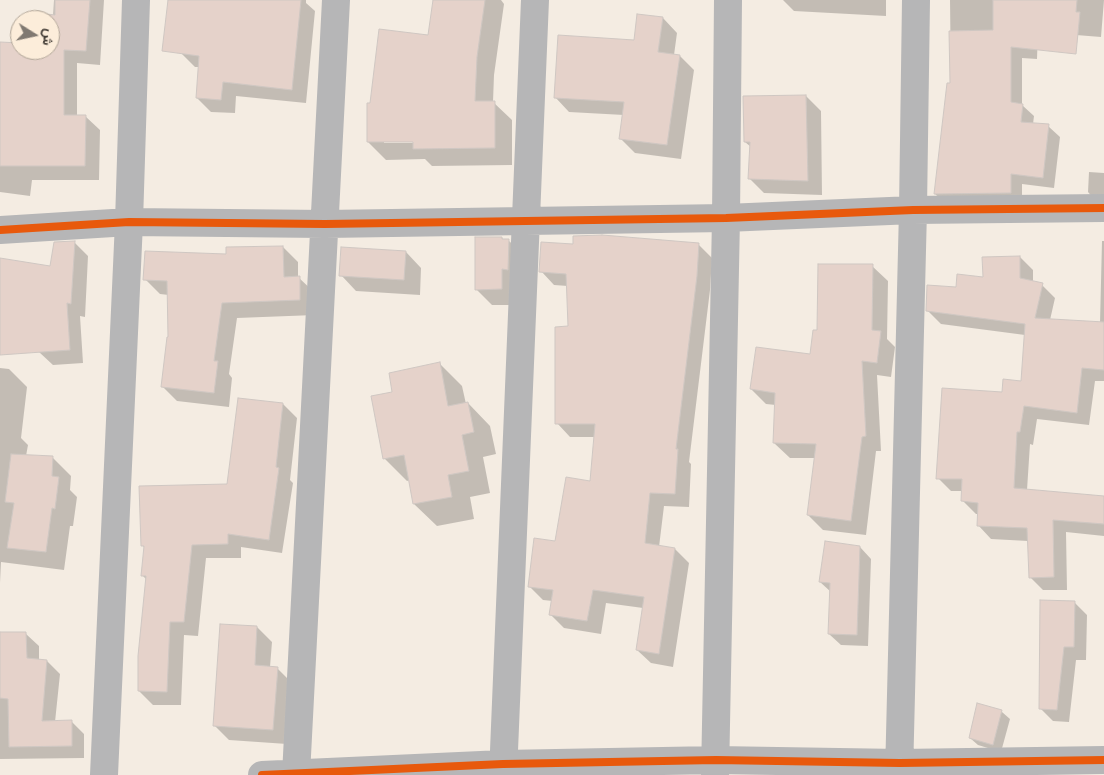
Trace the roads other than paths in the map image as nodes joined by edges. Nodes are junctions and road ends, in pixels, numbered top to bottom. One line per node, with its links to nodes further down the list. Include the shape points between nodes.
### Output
1 (136, 0): 10 (street)
2 (336, 0): 11 (street)
3 (535, 0): 9 (street)
4 (728, 0): 8 (street)
5 (916, 0): 7 (street)
6 (1104, 208): 7 (street)
7 (913, 210): 8 (street); 15 (street)
8 (726, 218): 9 (street); 14 (street)
9 (526, 220): 11 (street); 16 (street)
10 (129, 222): 11 (street); 12 (street); 18 (street)
11 (325, 224): 17 (street)
12 (0, 230)
13 (1104, 760): 15 (street)
14 (716, 767): 15 (street); 16 (street)
15 (899, 769)
16 (503, 770): 17 (street)
17 (296, 774): 19 (street)
18 (104, 775)
19 (262, 775)

